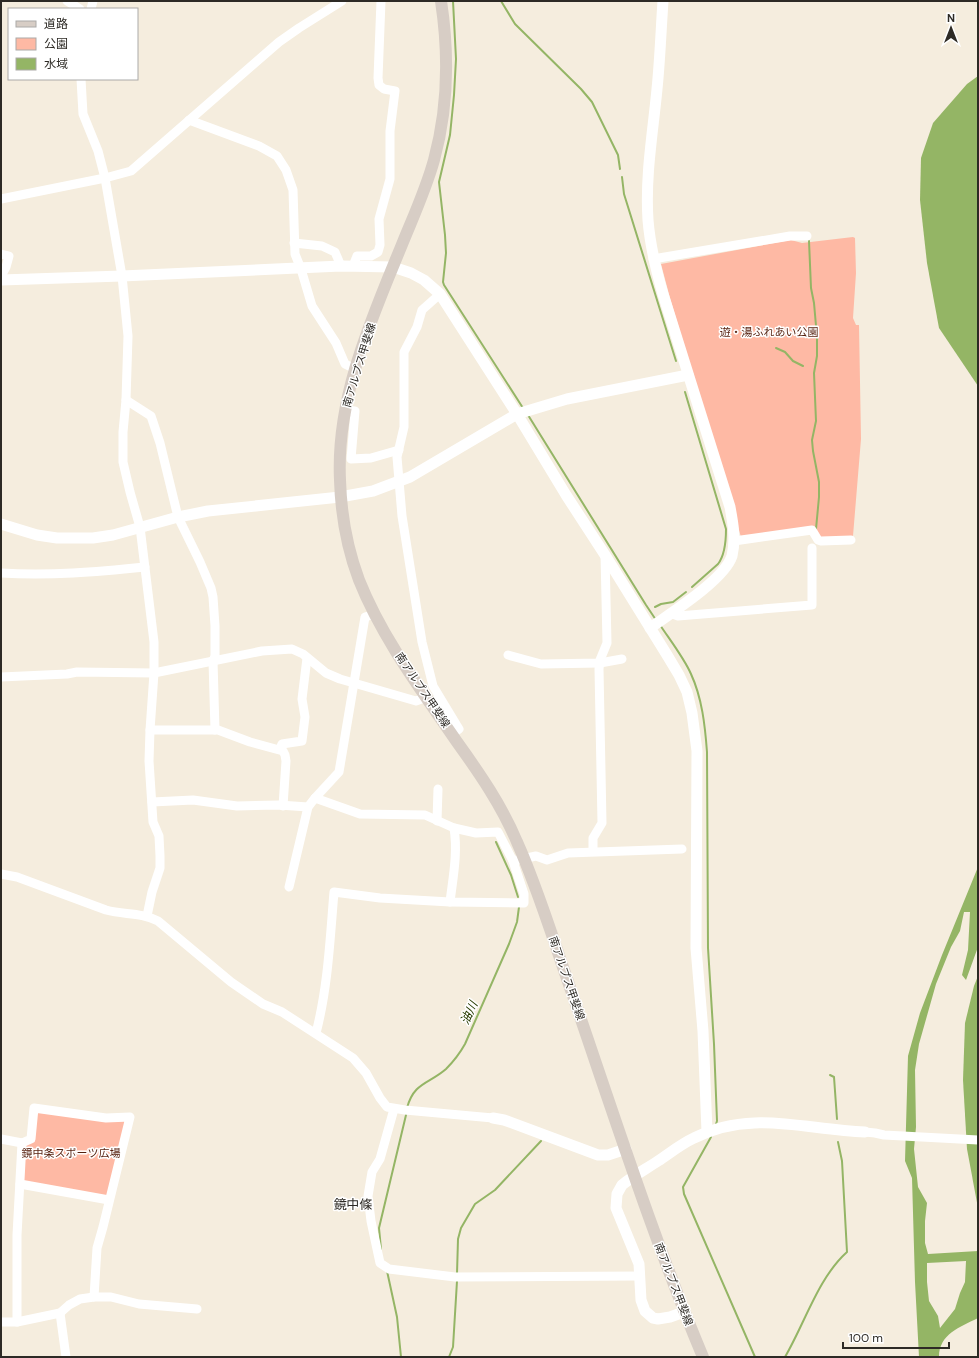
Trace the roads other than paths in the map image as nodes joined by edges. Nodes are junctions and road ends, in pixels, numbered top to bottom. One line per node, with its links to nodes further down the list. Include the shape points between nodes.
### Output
1 (67, 1): 6 (street)
2 (342, 1): 8 (street, via 279,42)
3 (381, 1): 16 (street, via 379,85 395,91 390,131 390,179 379,219 378,252 371,256 357,256)
4 (441, 1): 17 (main road, 南アルプス甲斐線, via 446,58 442,120 426,187)
5 (663, 1): 14 (street, via 648,196)
6 (78, 8)
7 (81, 80): 9 (street, via 83,114 98,151)
8 (189, 120): 9 (street, via 131,171); 12 (street, via 259,146 278,156 293,190)
9 (105, 178): 10 (street); 20 (street)
10 (1, 199)
11 (807, 236): 14 (street, via 790,236)
12 (294, 243): 15 (street, via 322,246 335,252); 18 (street)
13 (1, 254): 19 (street, via 9,256)
14 (653, 259): 24 (street)
15 (341, 266): 16 (street); 18 (street)
16 (353, 266): 17 (street)
17 (393, 267): 22 (street, via 424,280); 23 (main road, 南アルプス甲斐線)
18 (301, 269): 20 (street); 23 (street, via 312,306 336,343 345,364)
19 (1, 276)
20 (122, 276): 21 (street); 25 (street, via 128,336)
21 (1, 280)
22 (440, 294): 27 (street); 28 (street, via 422,310 417,327 404,352 404,427)
23 (355, 368): 26 (main road, 南アルプス甲斐線)
24 (688, 375): 27 (street, via 567,399); 35 (street, via 730,507)
25 (126, 400): 31 (street, via 151,416); 33 (street, via 124,462)
26 (345, 410): 28 (street, via 355,411 351,459 371,458); 30 (main road, 南アルプス甲斐線, via 340,444)
27 (517, 414): 29 (street); 37 (street)
28 (398, 450): 29 (street)
29 (399, 482): 30 (street, via 374,491); 54 (street, via 422,642 433,686 459,729)
30 (340, 497): 31 (street, via 208,511); 40 (main road, 南アルプス甲斐線, via 349,547)
31 (178, 517): 33 (street); 46 (street, via 211,588 215,626)
32 (1, 524): 33 (street, via 57,538 93,538)
33 (140, 527): 38 (street)
34 (851, 540): 35 (street, via 821,541 812,530)
35 (734, 541): 41 (street, via 726,568)
36 (812, 548): 41 (street, via 812,605 678,616)
37 (606, 555): 42 (street); 47 (street, via 607,643)
38 (145, 567): 39 (street, via 93,572); 48 (street, via 154,642)
39 (1, 573)
40 (374, 614): 50 (street, via 365,617); 51 (main road, 南アルプス甲斐線)
41 (670, 614): 42 (street)
42 (650, 628): 73 (street, via 687,692 697,751 696,948 703,1030)
43 (508, 656): 47 (street, via 541,664)
44 (307, 658): 46 (street, via 292,649 262,651); 50 (street, via 326,673); 55 (street, via 302,698 302,741 282,744)
45 (622, 659): 47 (street)
46 (213, 661): 48 (street); 53 (street)
47 (600, 662): 64 (street, via 602,823 593,838)
48 (154, 673): 49 (street, via 77,672); 52 (street)
49 (1, 677)
50 (354, 683): 51 (street, via 416,701); 57 (street, via 339,772)
51 (427, 697): 54 (main road, 南アルプス甲斐線)
52 (150, 730): 53 (street); 58 (street)
53 (215, 730): 55 (street)
54 (452, 734): 65 (main road, 南アルプス甲斐線, via 489,787 515,837)
55 (280, 749): 59 (street, via 286,761)
56 (438, 789): 61 (street)
57 (315, 798): 60 (street); 61 (street, via 360,814 425,815)
58 (152, 802): 59 (street, via 193,800 237,806); 69 (street, via 160,868)
59 (283, 806): 60 (street)
60 (308, 807): 67 (street)
61 (437, 821): 62 (street)
62 (454, 828): 65 (street, via 476,833 498,832); 68 (street, via 455,863)
63 (682, 849): 64 (street)
64 (593, 851): 65 (street, via 568,853 547,860 536,856)
65 (519, 860): 68 (street, via 524,903); 78 (main road, 南アルプス甲斐線)
66 (1, 874): 69 (street, via 17,877 119,913)
67 (290, 886)
68 (450, 902): 70 (street, via 380,898 334,892 328,963)
69 (147, 916): 70 (street, via 158,921 231,982 263,1004 282,1012)
70 (316, 1034): 71 (street, via 353,1058 366,1073 387,1107)
71 (394, 1109): 72 (street); 81 (street, via 380,1159 372,1172 368,1196 380,1262 389,1269 455,1277)
72 (493, 1118): 78 (street, via 598,1155 608,1155)
73 (707, 1132): 74 (street, via 743,1124 770,1122); 81 (street, via 681,1145 626,1182 617,1194 617,1213 636,1256)
74 (865, 1132): 76 (street)
75 (1, 1139): 77 (street)
76 (978, 1140)
77 (22, 1143): 79 (street); 80 (street, via 30,1139 34,1108 106,1118 130,1117)
78 (626, 1149): 84 (main road, 南アルプス甲斐線)
79 (20, 1184): 80 (street); 87 (street)
80 (109, 1200): 82 (street, via 97,1248)
81 (640, 1276): 84 (street, via 641,1300 648,1314 653,1318 664,1319)
82 (94, 1297): 83 (street); 85 (street, via 80,1299)
83 (197, 1309)
84 (684, 1312): 89 (main road, 南アルプス甲斐線)
85 (60, 1313): 87 (street); 88 (street)
86 (1, 1322): 87 (street)
87 (17, 1322)
88 (66, 1357)
89 (703, 1357)

